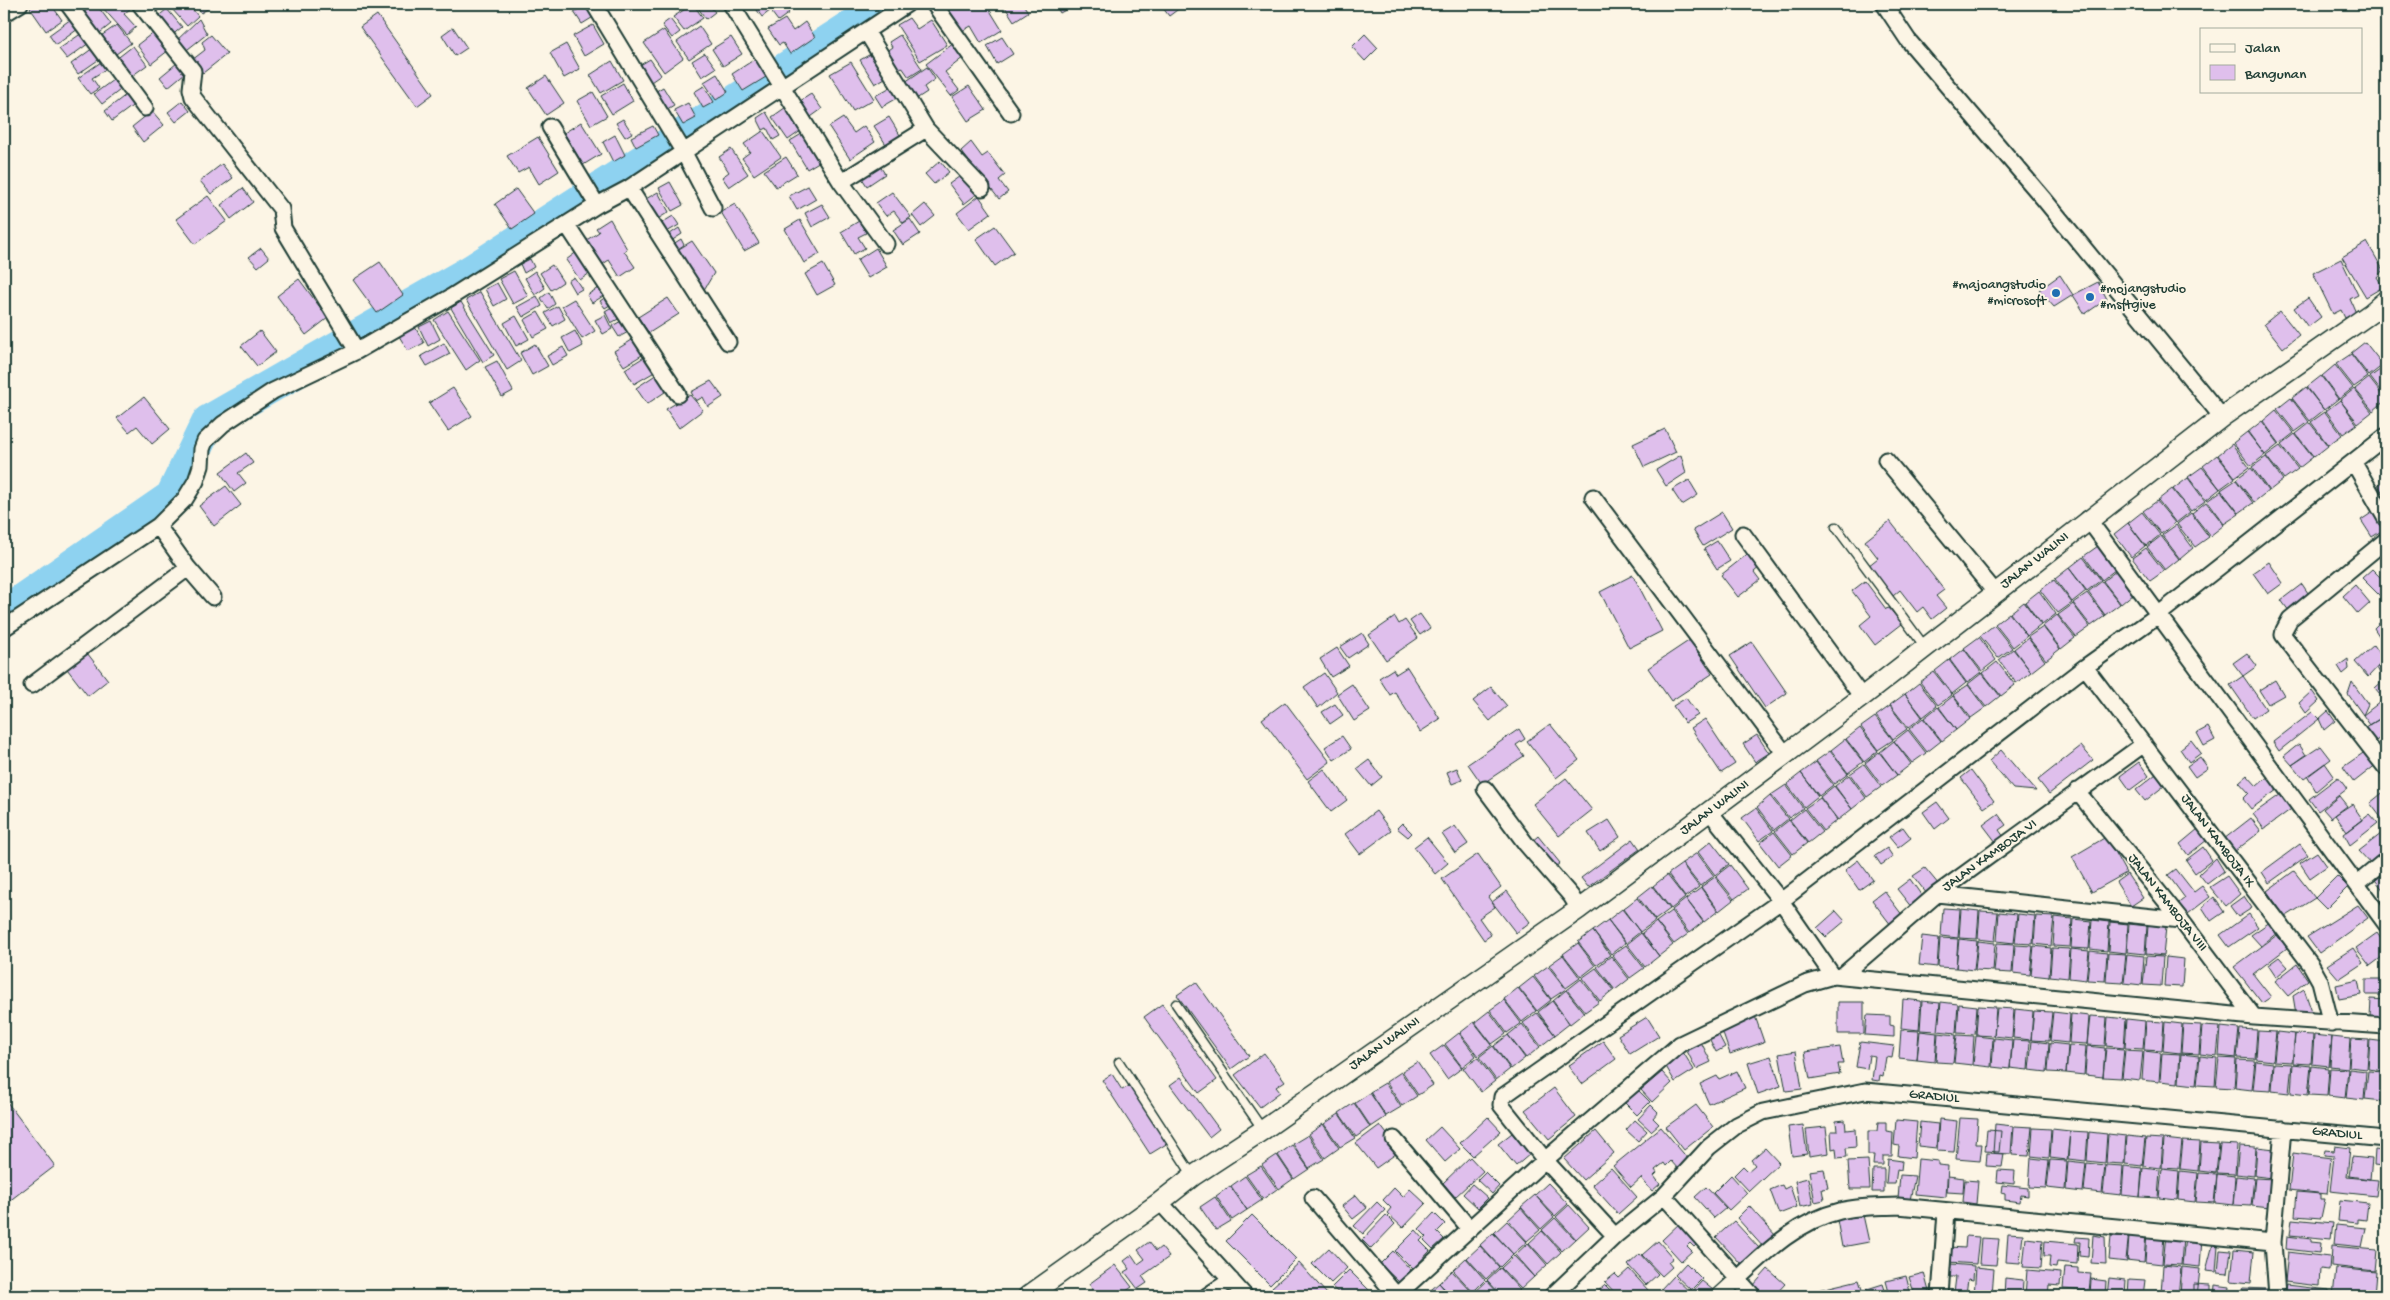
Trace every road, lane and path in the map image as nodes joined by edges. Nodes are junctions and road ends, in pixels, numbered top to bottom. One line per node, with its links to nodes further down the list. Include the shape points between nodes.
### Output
1 (20, 4): 9 (street)
2 (68, 4): 12 (street)
3 (140, 4): 26 (street, via 193,71 193,97 281,209 283,228)
4 (594, 4): 16 (street)
5 (731, 4): 11 (street)
6 (907, 4): 10 (street)
7 (934, 4): 13 (street)
8 (1884, 4): 28 (street, via 1908,40 2043,198)
9 (4, 14)
10 (866, 32): 11 (street); 15 (street)
11 (778, 81): 16 (street); 17 (street)
12 (145, 108)
13 (1011, 113)
14 (550, 127): 20 (street)
15 (926, 129): 17 (street); 19 (street)
16 (678, 142): 18 (street); 21 (street)
17 (841, 182): 23 (street)
18 (629, 188): 20 (street); 25 (street)
19 (982, 188)
20 (593, 198): 22 (street)
21 (713, 208)
22 (566, 225): 26 (street, via 452,297); 27 (street)
23 (886, 244)
24 (2386, 300): 28 (street, JALAN WALINI)
25 (728, 342)
26 (355, 347): 35 (street, via 273,391 212,432 202,449 202,466 196,482 185,499)
27 (678, 394)
28 (2222, 417): 33 (street, JALAN WALINI)
29 (2386, 436): 31 (street)
30 (1886, 460): 40 (street)
31 (2354, 463): 34 (street); 42 (street)
32 (1593, 497): 49 (street)
33 (2088, 519): 40 (street, JALAN WALINI); 42 (street)
34 (2386, 519)
35 (158, 526): 39 (street); 43 (street)
36 (1836, 528): 44 (lane)
37 (1743, 534): 47 (street)
38 (2386, 540): 50 (street, via 2290,619 2283,635)
39 (188, 568): 41 (street); 46 (street)
40 (1995, 592): 44 (street, JALAN WALINI)
41 (213, 597)
42 (2158, 614): 45 (street); 55 (street)
43 (4, 628)
44 (1925, 647): 47 (street, JALAN WALINI)
45 (2085, 668): 48 (street, JALAN KAMBOJA IX); 57 (street)
46 (32, 685)
47 (1862, 697): 49 (street, JALAN WALINI)
48 (2144, 744): 52 (street, JALAN KAMBOJA VI); 64 (street, JALAN KAMBOJA IX, via 2311,965 2320,981)
49 (1786, 755): 53 (street, JALAN WALINI)
50 (2386, 768)
51 (1485, 789): 58 (street)
52 (2077, 791): 56 (street, JALAN KAMBOJA VI); 59 (street, JALAN KAMBOJA VIII)
53 (1710, 812): 57 (street); 58 (street, JALAN WALINI)
54 (2386, 860): 55 (street)
55 (2357, 884): 60 (street)
56 (1937, 894): 59 (street); 61 (street, JALAN KAMBOJA VI)
57 (1781, 901): 61 (street); 71 (street, via 1502,1097 1501,1105)
58 (1579, 909): 68 (street, JALAN WALINI)
59 (2181, 920): 63 (street, JALAN KAMBOJA VIII)
60 (2386, 924)
61 (1837, 976): 63 (street); 71 (street, via 1805,984 1680,1044)
62 (1176, 1004): 68 (lane)
63 (2254, 1017): 64 (street)
64 (2331, 1024): 65 (street)
65 (2386, 1026)
66 (1119, 1062): 72 (lane)
67 (2284, 1129): 70 (street, GRADIUL); 73 (street, GRADIUL, via 1865,1091 1763,1112 1737,1125 1709,1147); 79 (street)
68 (1263, 1130): 72 (street, JALAN WALINI)
69 (1394, 1139): 77 (street)
70 (2386, 1139)
71 (1545, 1160): 77 (street); 78 (street)
72 (1193, 1176): 75 (street, JALAN WALINI)
73 (1664, 1196): 78 (street, GRADIUL); 81 (street)
74 (1313, 1198): 85 (street)
75 (1160, 1202): 80 (street); 82 (street, JALAN WALINI)
76 (1946, 1211): 79 (street); 81 (street, via 1898,1206 1842,1210 1811,1220 1777,1243); 89 (street)
77 (1470, 1229): 85 (street)
78 (1615, 1236): 86 (street, GRADIUL)
79 (2273, 1242): 90 (street)
80 (1231, 1280): 83 (street); 84 (street)
81 (1738, 1280): 87 (street); 88 (street)
82 (1028, 1296)
83 (1207, 1296)
84 (1245, 1296)
85 (1396, 1296)
86 (1552, 1296)
87 (1719, 1296)
88 (1753, 1296)
89 (1940, 1296)
90 (2276, 1296)

